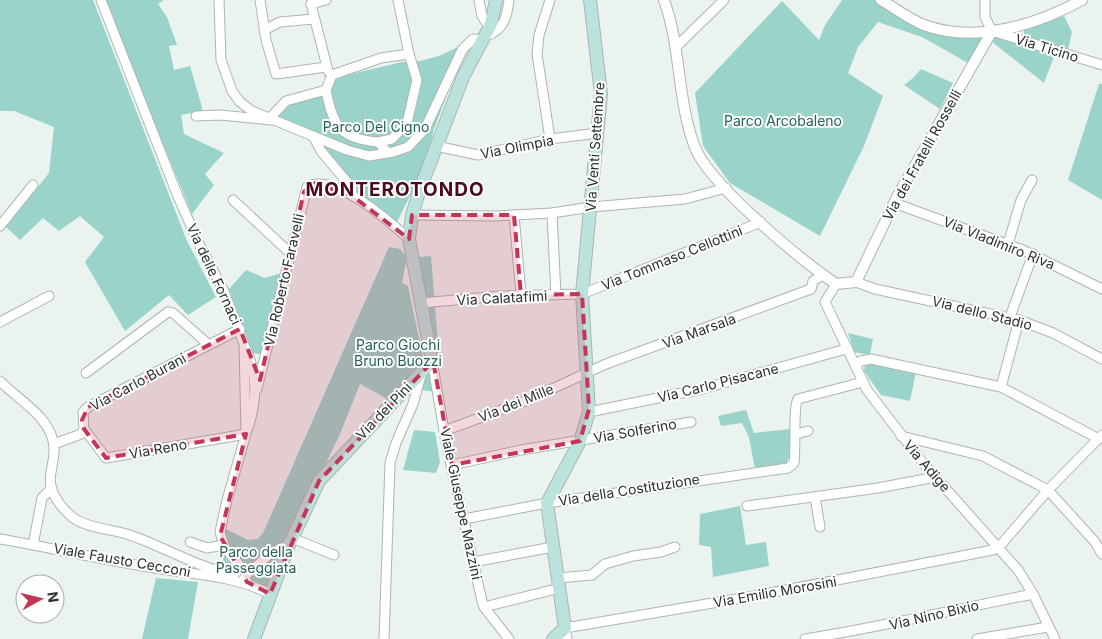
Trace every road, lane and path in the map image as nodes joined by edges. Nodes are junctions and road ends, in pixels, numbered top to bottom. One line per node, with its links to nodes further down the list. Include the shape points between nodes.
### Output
1 (101, 0): 62 (street, Via delle Fornaci, via 177,194)
2 (219, 0): 26 (street, via 221,60 232,91 252,111)
3 (260, 0): 18 (street)
4 (326, 0): 16 (street)
5 (398, 0): 22 (street)
6 (479, 0): 20 (street)
7 (496, 0): 20 (main road)
8 (510, 0): 20 (street, via 501,28)
9 (550, 0): 29 (street, via 539,35 537,54)
10 (590, 0): 27 (main road, Via Venti Settembre, via 600,86)
11 (664, 0): 21 (street)
12 (724, 0): 21 (street)
13 (881, 0): 19 (street, via 925,25 969,33)
14 (984, 0): 19 (street, via 985,17)
15 (1082, 0): 19 (street, via 1035,20)
16 (308, 2): 17 (street)
17 (314, 20): 18 (street, via 280,22); 18 (street, via 327,70 276,74)
18 (264, 30)
19 (992, 31): 23 (street, Via Ticino); 38 (street, Via dei Fratelli Rosselli)
20 (487, 35): 31 (main road, via 465,72); 32 (street, via 473,39 462,50 425,129 408,147)
21 (676, 47): 35 (street, via 694,145)
22 (408, 54): 24 (street, via 381,58 332,75); 30 (street, via 417,80 407,123 392,139)
23 (1102, 65)
24 (326, 90): 26 (street, via 286,101); 30 (street, via 337,124 346,136)
25 (196, 116): 26 (street, via 220,115 258,121)
26 (272, 119): 28 (street)
27 (598, 132): 29 (street, Via Olimpia); 39 (main road, Via Venti Settembre)
28 (313, 136): 32 (street, via 359,154 376,156); 36 (street, via 321,151 352,188)
29 (550, 139): 31 (street, Via Olimpia, via 478,156)
30 (378, 142): 32 (street)
31 (436, 146): 41 (main road)
32 (388, 153)
33 (1032, 180): 46 (street, via 1021,200)
34 (33, 185): 44 (street)
35 (726, 188): 39 (street, via 685,199); 43 (street)
36 (351, 195): 45 (street); 47 (street, Via Roberto Faravelli, via 322,183 307,187)
37 (233, 200): 47 (street)
38 (894, 203): 46 (street, Via Vladimiro Riva); 50 (street, Via dei Fratelli Rosselli)
39 (591, 207): 40 (street); 54 (main road, Via Venti Settembre)
40 (552, 213): 42 (street); 56 (street)
41 (412, 215): 42 (street); 45 (main road)
42 (514, 215): 55 (street)
43 (761, 222): 49 (street); 54 (street, Via Tommaso Cellottini)
44 (0, 226)
45 (408, 239): 59 (main road)
46 (1008, 244): 48 (street, Via Vladimiro Riva)
47 (290, 253): 68 (street, Via Roberto Faravelli)
48 (1033, 254): 53 (street, Via Vladimiro Riva); 60 (street)
49 (823, 275): 51 (street); 52 (street, via 813,281)
50 (856, 282): 51 (street); 60 (street, Via dello Stadio, via 875,289)
51 (836, 284): 58 (street)
52 (812, 289): 58 (street); 73 (street, Via Marsala)
53 (1102, 289)
54 (582, 294): 56 (street, Via Calatafimi); 73 (main road, Via della Costituzione)
55 (521, 295): 56 (street, Via Calatafimi); 59 (street, Via Calatafimi)
56 (556, 295)
57 (49, 296): 61 (street)
58 (825, 302): 65 (street, Via Adige)
59 (421, 303): 69 (main road)
60 (1014, 318): 67 (street, Via dello Stadio, via 1053,333); 76 (street)
61 (0, 322)
62 (240, 329): 63 (street, Via Carlo Burani); 64 (street, Via delle Fornaci)
63 (208, 344): 72 (street, via 168,312); 80 (street, Via Carlo Burani, via 88,407 83,412)
64 (244, 344): 66 (street); 83 (street, Via delle Fornaci)
65 (846, 349): 70 (street, Via Adige); 78 (street, Via Carlo Pisacane, via 702,390)
66 (250, 358): 68 (street); 77 (street)
67 (1102, 359)
68 (264, 361): 77 (street, Via Roberto Faravelli)
69 (432, 361): 71 (main road, Via dei Pini); 81 (street, Viale Giuseppe Mazzini)
70 (855, 366): 75 (street, Via Adige); 76 (street, via 871,359)
71 (422, 372): 100 (main road, Via dei Pini, via 336,461 312,493); 119 (street, via 390,467)
72 (86, 373)
73 (586, 374): 78 (main road, Via della Costituzione); 81 (street, Via dei Mille, via 528,400)
74 (0, 381): 88 (street, via 39,417)
75 (863, 382): 84 (street, Via della Costituzione, via 798,399 794,414); 85 (street, Via Adige)
76 (1001, 387): 86 (street)
77 (257, 389): 83 (street, Via Roberto Faravelli)
78 (589, 412): 87 (main road, Via della Costituzione)
79 (691, 422): 87 (street, Via Solferino)
80 (84, 429): 83 (street, Via Reno, via 106,458); 88 (street, Via Carlo Burani, via 81,434)
81 (444, 431): 89 (street, Viale Giuseppe Mazzini)
82 (808, 431): 84 (street)
83 (246, 434): 102 (street, Via delle Fornaci, via 221,525 220,536)
84 (796, 434): 94 (street, Via della Costituzione, via 794,463 788,468)
85 (901, 436): 90 (street, Via Adige); 92 (street, via 983,456)
86 (1100, 437): 92 (street)
87 (580, 441): 89 (street, Via Solferino); 94 (main road, Via della Costituzione)
88 (54, 444): 91 (street)
89 (452, 465): 96 (street, Viale Giuseppe Mazzini)
90 (936, 477): 93 (street); 105 (street, Via Adige)
91 (52, 488): 101 (street, via 42,498); 110 (street, via 73,517 85,523 127,534)
92 (1048, 490): 105 (street); 106 (street)
93 (815, 497): 95 (street); 97 (street)
94 (547, 503): 96 (street); 103 (main road)
95 (747, 506)
96 (464, 519): 108 (street, Viale Giuseppe Mazzini)
97 (820, 527)
98 (0, 539): 101 (street, Viale Fausto Cecconi)
99 (190, 542): 102 (street, via 208,548)
100 (291, 542): 107 (street); 111 (street, via 272,552); 113 (main road, Via dei Pini)
101 (32, 544): 110 (street, Viale Fausto Cecconi, via 155,568)
102 (224, 545): 109 (street)
103 (553, 547): 108 (street); 112 (main road)
104 (675, 547): 112 (street, via 605,564 592,574)
105 (999, 547): 114 (street, Via Adige); 117 (street, Via Emilio Morosini)
106 (1102, 554)
107 (334, 555)
108 (473, 562): 115 (street, Viale Giuseppe Mazzini)
109 (240, 566): 110 (street); 111 (street)
110 (233, 577): 111 (street, Viale Fausto Cecconi)
111 (246, 579): 113 (street, Viale Fausto Cecconi)
112 (559, 583): 115 (street); 117 (main road)
113 (270, 594): 118 (main road, Via dei Pini)
114 (1033, 594): 116 (street, Via Adige); 122 (street, Via Nino Bixio, via 880,627)
115 (484, 607): 120 (street, Viale Giuseppe Mazzini)
116 (1048, 627): 123 (street); 124 (street, Via Adige)
117 (566, 633): 121 (main road)
118 (254, 639)
119 (384, 639)
120 (509, 639)
121 (553, 639)
122 (806, 639)
123 (977, 639)
124 (1055, 639)

